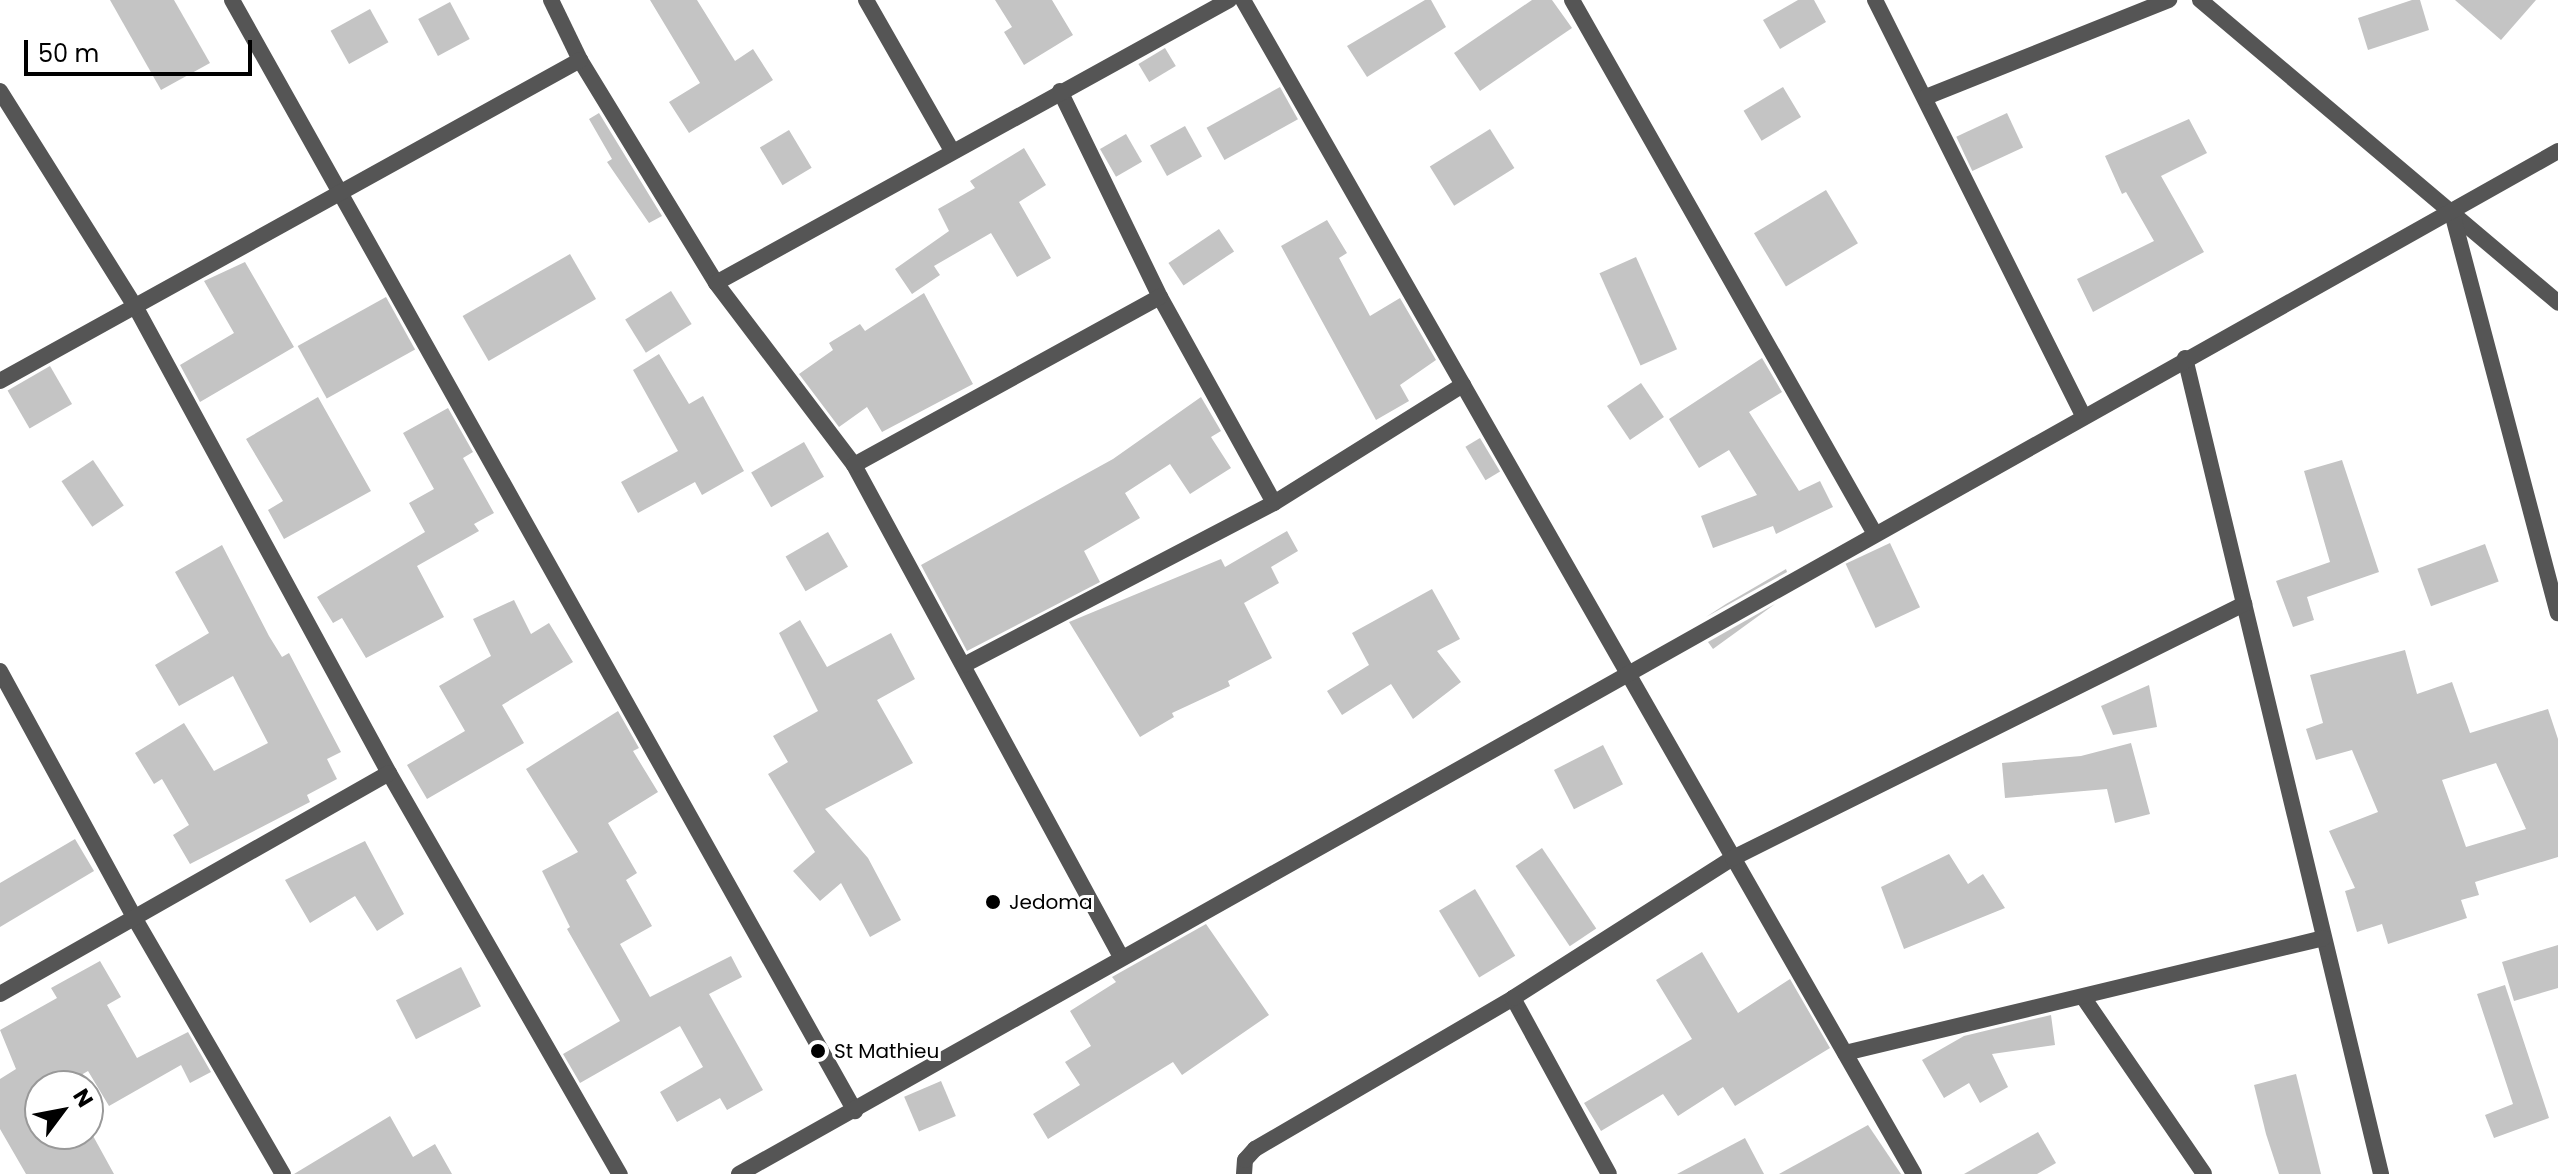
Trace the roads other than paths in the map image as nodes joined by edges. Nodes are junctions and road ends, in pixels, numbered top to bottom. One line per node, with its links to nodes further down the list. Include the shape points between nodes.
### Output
1 (232, 0): 16 (street)
2 (551, 0): 10 (street)
3 (866, 0): 14 (street)
4 (1229, 0): 11 (street)
5 (1243, 0): 24 (street)
6 (1572, 0): 28 (street)
7 (1875, 0): 13 (street)
8 (2169, 0): 13 (street)
9 (2200, 0): 17 (street)
10 (580, 60): 16 (street); 18 (street)
11 (1060, 91): 14 (street); 19 (street)
12 (1, 96): 21 (street)
13 (1926, 97): 25 (street)
14 (952, 151): 18 (street)
15 (2558, 151): 17 (street)
16 (340, 193): 21 (street); 43 (street)
17 (2452, 213): 20 (street); 22 (street); 30 (street)
18 (716, 283): 26 (street)
19 (1160, 297): 26 (street); 27 (street)
20 (2558, 303)
21 (135, 306): 23 (street); 34 (street)
22 (2185, 358): 25 (street); 29 (street)
23 (0, 381)
24 (1463, 385): 27 (street); 33 (street)
25 (2083, 415): 28 (street)
26 (854, 465): 31 (street)
27 (1274, 503): 31 (street)
28 (1875, 534): 33 (street)
29 (2244, 604): 35 (street); 37 (street)
30 (2558, 613)
31 (964, 665): 38 (street)
32 (0, 671): 36 (street)
33 (1627, 672): 35 (street); 38 (street)
34 (389, 773): 36 (street); 45 (street)
35 (1733, 858): 41 (street); 42 (street)
36 (135, 919): 39 (street); 44 (street)
37 (2323, 938): 40 (street); 51 (street)
38 (1121, 957): 43 (street)
39 (0, 994)
40 (2083, 997): 42 (street); 50 (street)
41 (1513, 998): 47 (street, via 1255,1149 1245,1160); 48 (street)
42 (1845, 1053): 49 (street)
43 (855, 1111): 46 (street)
44 (283, 1174)
45 (620, 1174)
46 (739, 1174)
47 (1244, 1174)
48 (1609, 1174)
49 (1914, 1174)
50 (2204, 1174)
51 (2381, 1174)

